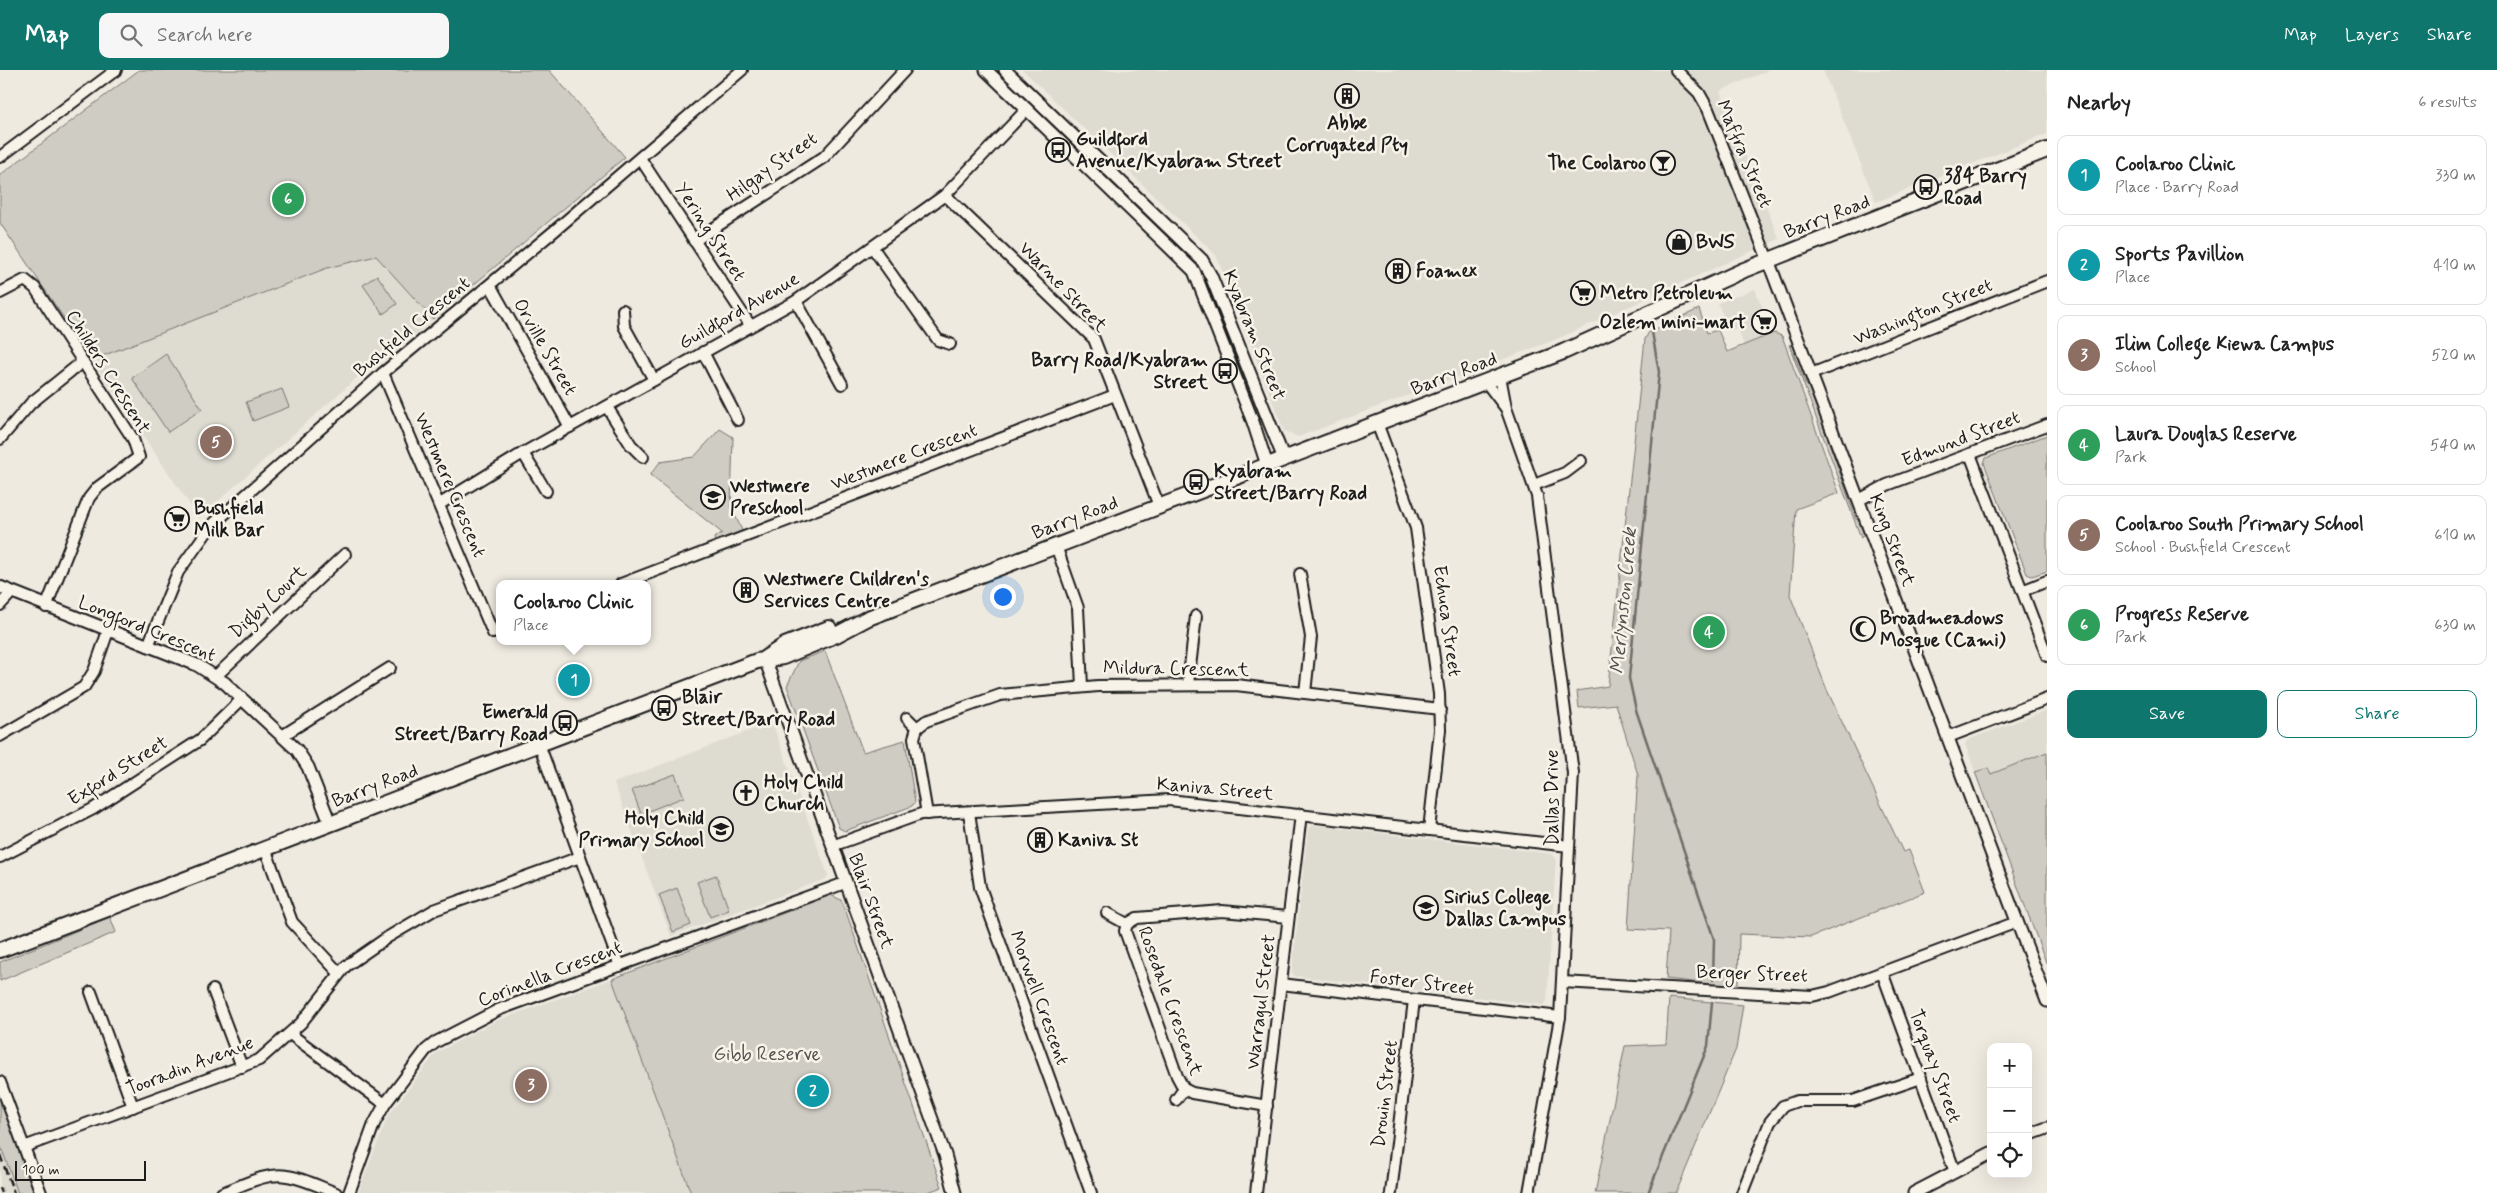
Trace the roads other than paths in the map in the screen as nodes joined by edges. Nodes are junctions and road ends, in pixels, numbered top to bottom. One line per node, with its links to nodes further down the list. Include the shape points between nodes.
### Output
1 (116, 70): 10 (street)
2 (742, 70): 11 (street, Bushfield Crescent)
3 (905, 70): 14 (street, Hilgay Street, via 824,157)
4 (986, 70): 8 (street, Kyabram Street)
5 (1004, 70): 7 (street, Kyabram Street)
6 (1676, 70): 17 (street, Maffra Street, via 1699,93 1708,109)
7 (1036, 100): 8 (street); 13 (street, Kyabram Street)
8 (1027, 109): 12 (street, Guildford Avenue); 15 (street, Kyabram Street)
9 (2047, 150): 17 (main road, Barry Road)
10 (0, 158)
11 (640, 158): 14 (street, Yering Street); 19 (street, Bushfield Crescent)
12 (945, 195): 16 (street, Guildford Avenue); 33 (street, Warne Street, via 1094,339)
13 (1176, 234): 15 (street); 44 (street, Kyabram Street, via 1196,253 1212,276)
14 (694, 241): 23 (street, Yering Street)
15 (1168, 243): 46 (street, Kyabram Street, via 1198,277)
16 (873, 248): 21 (street, Guildford Avenue); 24 (street, via 938,340)
17 (1768, 260): 28 (street, King Street); 29 (main road, Barry Road, via 1584,344)
18 (2047, 281): 28 (street, Washington Street)
19 (490, 285): 27 (street, Bushfield Crescent); 39 (street, Orville Street)
20 (0, 293): 26 (street, Childers Crescent, via 25,280 35,288)
21 (796, 301): 23 (street, Guildford Avenue); 32 (street)
22 (623, 310): 30 (street, via 624,326)
23 (750, 325): 25 (street, Guildford Avenue)
24 (950, 344)
25 (703, 352): 30 (street, Guildford Avenue); 36 (street)
26 (82, 362): 40 (street, via 31,403); 61 (street, Childers Crescent, via 133,439 139,457 97,488 89,498)
27 (383, 373): 50 (street, Westmere Crescent); 65 (street, Bushfield Crescent, via 210,526 178,572)
28 (1811, 374): 49 (street, King Street)
29 (1500, 376): 31 (main road, Barry Road); 35 (street, Dallas Drive)
30 (654, 380): 34 (street, Guildford Avenue)
31 (1486, 382): 35 (street, Dallas Drive); 37 (main road, Barry Road)
32 (842, 384)
33 (1115, 395): 51 (street, Warne Street); 55 (street, Westmere Crescent)
34 (608, 407): 39 (street, Guildford Avenue); 43 (street, via 631,445)
35 (1506, 408): 47 (street, Dallas Drive)
36 (738, 420)
37 (1377, 423): 44 (main road, Barry Road); 75 (street, Echuca Street, via 1416,528)
38 (2047, 425): 42 (street, Edmund Street)
39 (570, 427): 41 (street, Guildford Avenue)
40 (0, 438)
41 (523, 453): 48 (street); 50 (street, Guildford Avenue)
42 (1970, 454): 49 (street, Edmund Street); 58 (street)
43 (643, 457)
44 (1284, 459): 46 (main road, Barry Road)
45 (1581, 461): 47 (street, via 1565,473)
46 (1267, 466): 51 (main road, Barry Road)
47 (1534, 485): 88 (street, Dallas Drive, via 1572,761)
48 (546, 491)
49 (1857, 496): 80 (street, King Street)
50 (440, 504): 64 (street, Westmere Crescent, via 493,632)
51 (1159, 506): 52 (main road, Barry Road)
52 (1056, 546): 67 (main road, Barry Road, via 868,618 783,657); 71 (street, via 1077,601)
53 (344, 554): 69 (street, Digby Court)
54 (1300, 574): 72 (street, via 1311,638)
55 (631, 580)
56 (2047, 581): 58 (street)
57 (0, 587): 59 (street, Longford Crescent)
58 (2022, 591): 66 (street)
59 (11, 594): 60 (street); 61 (street, Longford Crescent)
60 (0, 605)
61 (46, 607): 63 (street, Longford Crescent)
62 (1196, 616): 70 (street)
63 (108, 631): 65 (street, Longford Crescent); 78 (street, via 94,671 84,687)
64 (496, 631)
65 (148, 646): 69 (street, Longford Crescent)
66 (2047, 656)
67 (765, 659): 81 (main road, Barry Road); 87 (street, Blair Street)
68 (390, 668): 79 (street)
69 (216, 676): 73 (street, Longford Crescent)
70 (1188, 684): 71 (street, Mildura Crescent); 72 (street, Mildura Crescent, via 1236,685)
71 (1082, 686): 77 (street, Mildura Crescent, via 994,696 926,721)
72 (1305, 693): 75 (street, Mildura Crescent)
73 (242, 699): 79 (street, Longford Crescent); 90 (street, Exford Street, via 200,740 86,813)
74 (2047, 699): 80 (street)
75 (1440, 709): 86 (street, Echuca Street)
76 (907, 718): 77 (street)
77 (917, 728): 83 (street, via 914,738)
78 (0, 736)
79 (282, 736): 85 (street, Longford Crescent, via 304,760)
80 (1948, 737): 95 (street, King Street)
81 (539, 744): 85 (main road, Barry Road); 91 (street)
82 (968, 812): 83 (street, Kaniva Street); 84 (street, Kaniva Street, via 1169,800); 129 (street, Morwell Crescent, via 980,887)
83 (926, 814): 87 (street, Kaniva Street)
84 (1301, 814): 86 (street, Kaniva Street); 94 (street, Warragul Street)
85 (330, 823): 89 (main road, Barry Road)
86 (1429, 830): 88 (street, Kaniva Street)
87 (832, 846): 92 (street, Blair Street)
88 (1570, 846): 101 (street, Dallas Drive)
89 (265, 848): 97 (main road, Barry Road); 100 (street, via 292,922)
90 (0, 857)
91 (580, 857): 98 (street); 100 (street, Tooradin Avenue, via 427,914 354,959)
92 (846, 882): 98 (street, Corinella Crescent); 120 (street, Blair Street)
93 (1107, 913): 96 (street, Rosedale Crescent)
94 (1288, 917): 96 (street, Rosedale Crescent, via 1222,911 1138,918); 102 (street, Warragul Street)
95 (2017, 922): 99 (street, Berger Street); 105 (street, King Street)
96 (1127, 924): 112 (street, Rosedale Crescent, via 1126,936 1176,1076)
97 (0, 950)
98 (620, 966): 114 (street, Corinella Crescent, via 498,1010 436,1042 426,1050)
99 (1882, 972): 101 (street, Berger Street, via 1812,996); 110 (street, Torquay Street)
100 (339, 973): 108 (street, Tooradin Avenue)
101 (1562, 982): 107 (street, Dallas Drive)
102 (1281, 984): 106 (street, Foster Street); 115 (street, Warragul Street)
103 (213, 990): 109 (street)
104 (91, 992): 116 (street)
105 (2046, 993)
106 (1414, 1000): 107 (street, Foster Street); 131 (street, Drouin Street)
107 (1560, 1017): 132 (street, Dallas Drive)
108 (290, 1034): 109 (street, Tooradin Avenue, via 263,1058); 114 (street)
109 (242, 1067): 116 (street, Tooradin Avenue)
110 (1920, 1078): 122 (street, Torquay Street); 133 (street, via 1853,1102 1797,1101 1783,1106 1770,1122)
111 (0, 1082): 119 (street)
112 (1184, 1089): 113 (street, Rosedale Crescent); 115 (street, Rosedale Crescent, via 1200,1095)
113 (1176, 1100)
114 (384, 1104): 126 (street, Corinella Crescent)
115 (1267, 1106): 130 (street, Warragul Street)
116 (133, 1107): 119 (street, Tooradin Avenue)
117 (2047, 1128): 118 (street)
118 (2032, 1134)
119 (24, 1147): 123 (street)
120 (945, 1155): 127 (street, Blair Street); 128 (street, Blair Street)
121 (1987, 1155): 122 (street)
122 (1955, 1172): 134 (street)
123 (41, 1193)
124 (222, 1193): 125 (street, via 280,1175)
125 (336, 1193)
126 (349, 1193)
127 (955, 1193)
128 (963, 1193)
129 (1091, 1193)
130 (1256, 1193)
131 (1391, 1193)
132 (1529, 1193)
133 (1742, 1193)
134 (1914, 1193)

